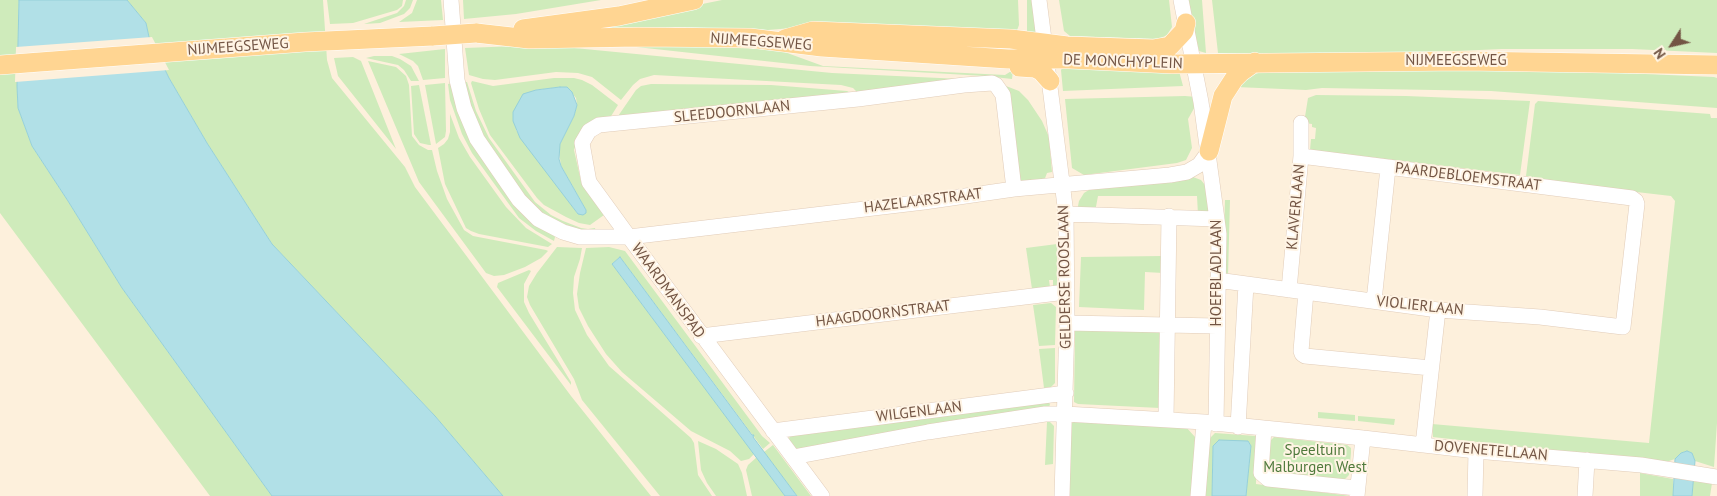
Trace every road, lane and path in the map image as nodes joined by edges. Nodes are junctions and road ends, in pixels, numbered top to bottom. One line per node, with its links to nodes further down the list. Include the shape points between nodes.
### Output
1 (451, 0): 24 (street, WAARDMANSPAD, via 457,80 464,108 477,140 519,200 532,214 563,232 580,236)
2 (694, 0): 6 (main road, NIJMEEGSEWEG, via 619,16)
3 (1039, 0): 8 (street, DE MONCHYPLEIN)
4 (1181, 0): 5 (street, DE MONCHYPLEIN)
5 (1186, 23): 8 (main road, via 1177,40 1165,48); 11 (street, DE MONCHYPLEIN)
6 (476, 33): 7 (main road, NIJMEEGSEWEG, via 529,39); 12 (main road, NIJMEEGSEWEG, bridge)
7 (781, 40): 8 (main road, via 813,31 1011,39); 9 (main road, NIJMEEGSEWEG, via 822,47)
8 (1046, 51): 9 (main road, NIJMEEGSEWEG, via 1008,59); 11 (main road, DE MONCHYPLEIN); 14 (street, GELDERSE ROOSLAAN)
9 (895, 52): 14 (main road, via 904,58 1035,68)
10 (1255, 62): 11 (main road, NIJMEEGSEWEG); 13 (main road, NIJMEEGSEWEG, via 1465,61); 16 (main road, via 1237,75 1223,96)
11 (1194, 64): 16 (street, HOEFBLADLAAN)
12 (0, 65)
13 (1716, 66)
14 (1050, 81): 19 (street, GELDERSE ROOSLAAN)
15 (1301, 123): 17 (street, KLAVERLAAN)
16 (1208, 151): 19 (street, HAZELAARSTRAAT, via 1199,165 1187,172); 23 (street, HOEFBLADLAAN)
17 (1301, 156): 18 (street, PAARDEBLOEMSTRAAT); 27 (street, KLAVERLAAN)
18 (1388, 168): 30 (street); 35 (street, PAARDEBLOEMSTRAAT, via 1635,200)
19 (1062, 184): 20 (street, HAZELAARSTRAAT); 21 (street, GELDERSE ROOSLAAN)
20 (1014, 189): 24 (street, HAZELAARSTRAAT); 24 (street, SLEEDOORNLAAN, via 1003,95 996,85 986,83 600,125 589,131 582,143 586,171 589,182)
21 (1066, 214): 22 (street); 28 (street, GELDERSE ROOSLAAN)
22 (1169, 216): 23 (street); 33 (street)
23 (1217, 219): 25 (street, HOEFBLADLAAN)
24 (629, 237): 36 (street, WAARDMANSPAD)
25 (1217, 280): 26 (street, VIOLIERLAAN); 34 (street, HOEFBLADLAAN)
26 (1246, 284): 27 (street, VIOLIERLAAN); 42 (street, HOEFBLADLAAN)
27 (1289, 290): 29 (street, VIOLIERLAAN)
28 (1066, 292): 32 (street, GELDERSE ROOSLAAN); 36 (street, HAAGDOORNSTRAAT)
29 (1306, 292): 30 (street, VIOLIERLAAN); 37 (street, via 1300,351 1305,356)
30 (1374, 301): 31 (street, VIOLIERLAAN)
31 (1438, 310): 35 (street, VIOLIERLAAN); 37 (street)
32 (1067, 323): 33 (street); 38 (street, GELDERSE ROOSLAAN)
33 (1168, 324): 34 (street); 40 (street)
34 (1217, 326): 41 (street, HOEFBLADLAAN)
35 (1624, 327)
36 (701, 336): 44 (street, WAARDMANSPAD)
37 (1431, 368): 46 (street)
38 (1066, 393): 39 (street, GELDERSE ROOSLAAN); 44 (street, WILGENLAAN)
39 (1065, 414): 40 (street, DOVENETELLAAN); 48 (street, WILGENLAAN, via 1036,415); 53 (street, GELDERSE ROOSLAAN)
40 (1166, 420): 41 (street, DOVENETELLAAN)
41 (1210, 423): 42 (street, DOVENETELLAAN); 54 (street, HOEFBLADLAAN)
42 (1238, 427): 43 (street, DOVENETELLAAN)
43 (1264, 428): 45 (street, DOVENETELLAAN); 51 (street, via 1262,473 1268,479)
44 (773, 432): 48 (street, WAARDMANSPAD)
45 (1363, 438): 46 (street, DOVENETELLAAN); 51 (street)
46 (1423, 445): 47 (street, DOVENETELLAAN)
47 (1476, 451): 49 (street, DOVENETELLAAN); 55 (street)
48 (793, 457): 52 (street, WAARDMANSPAD)
49 (1587, 460): 50 (street, DOVENETELLAAN); 56 (street)
50 (1715, 476)
51 (1357, 492)
52 (822, 496)
53 (1062, 496)
54 (1198, 496)
55 (1475, 496)
56 (1586, 496)

